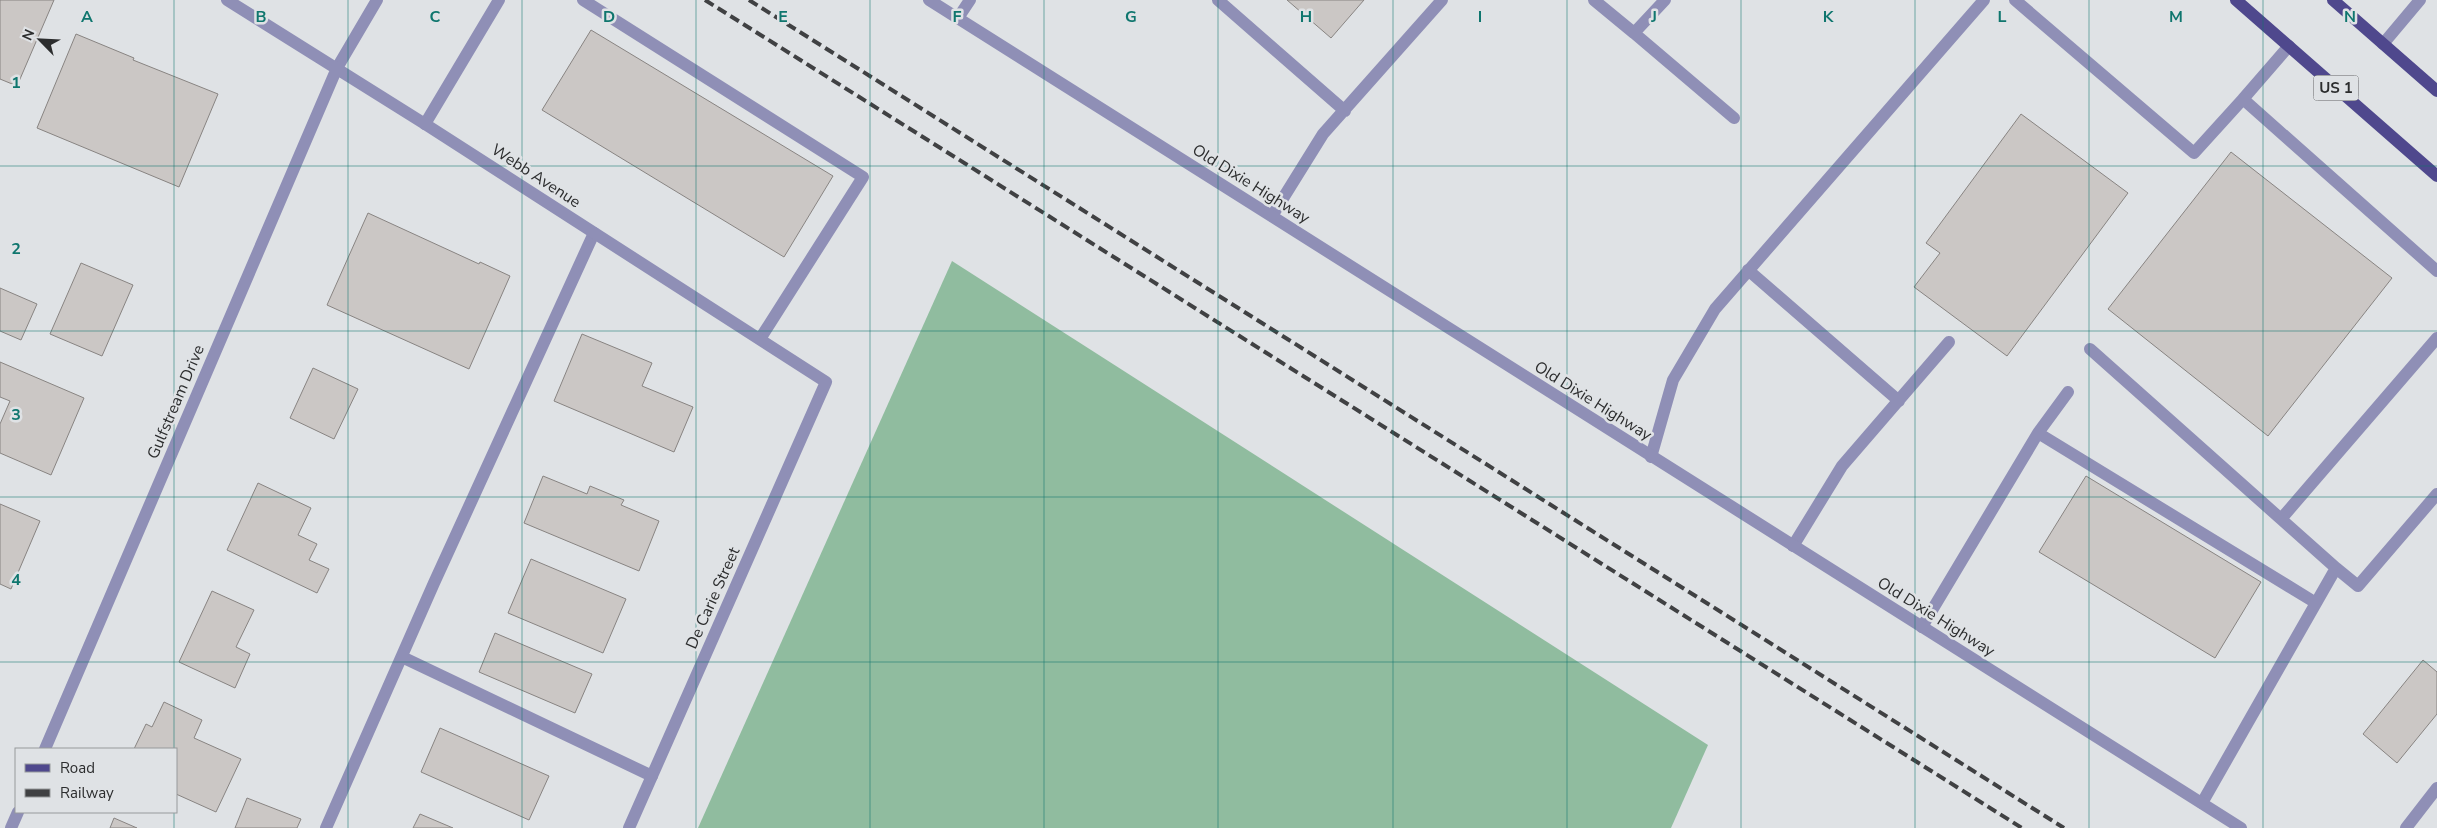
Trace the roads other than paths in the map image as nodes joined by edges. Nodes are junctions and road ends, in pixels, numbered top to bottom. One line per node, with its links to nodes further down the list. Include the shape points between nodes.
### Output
1 (377, 0): 20 (street, Gulfstream Drive)
2 (499, 0): 25 (street)
3 (583, 0): 32 (street, via 863,177)
4 (929, 0): 16 (street, Old Dixie Highway)
5 (970, 0): 16 (street)
6 (1218, 0): 23 (street)
7 (1442, 0): 23 (street)
8 (1594, 0): 17 (street)
9 (1665, 0): 17 (street)
10 (1984, 0): 29 (street)
11 (2015, 0): 22 (street, via 2194,154)
12 (2236, 0): 19 (main road, US 1)
13 (2333, 0): 18 (main road)
14 (2420, 0): 18 (street)
15 (231, 1): 20 (street, Webb Avenue)
16 (958, 18): 27 (street, Old Dixie Highway)
17 (1634, 33): 24 (street)
18 (2383, 44): 21 (main road)
19 (2288, 46): 22 (street); 26 (main road, US 1)
20 (336, 68): 25 (street, Webb Avenue); 47 (street, Gulfstream Drive)
21 (2437, 91)
22 (2243, 99): 30 (street)
23 (1345, 111): 27 (street, via 1323,134)
24 (1734, 118)
25 (425, 124): 28 (street, Webb Avenue)
26 (2437, 176)
27 (1272, 216): 39 (street, Old Dixie Highway)
28 (594, 233): 32 (street, Webb Avenue); 46 (street)
29 (1748, 270): 37 (street); 39 (street, via 1715,309 1673,380)
30 (2437, 270)
31 (2437, 338): 41 (street)
32 (760, 339): 35 (street, Webb Avenue)
33 (1949, 342): 37 (street)
34 (2090, 349): 41 (street)
35 (826, 382): 48 (street, De Carie Street)
36 (2068, 392): 38 (street)
37 (1899, 400): 42 (street, via 1842,466)
38 (2038, 433): 44 (street); 45 (street)
39 (1651, 456): 42 (street, Old Dixie Highway)
40 (2437, 494): 43 (street, via 2358,586)
41 (2280, 519): 43 (street)
42 (1793, 546): 45 (street, Old Dixie Highway)
43 (2336, 568): 44 (street)
44 (2316, 603): 50 (street)
45 (1922, 627): 50 (street, Old Dixie Highway)
46 (402, 657): 48 (street); 53 (street)
47 (45, 748)
48 (652, 776): 54 (street, De Carie Street)
49 (2437, 788): 56 (street)
50 (2202, 803): 55 (street, Old Dixie Highway)
51 (18, 813): 52 (street)
52 (12, 828)
53 (326, 828)
54 (629, 828)
55 (2241, 828)
56 (2406, 828)

